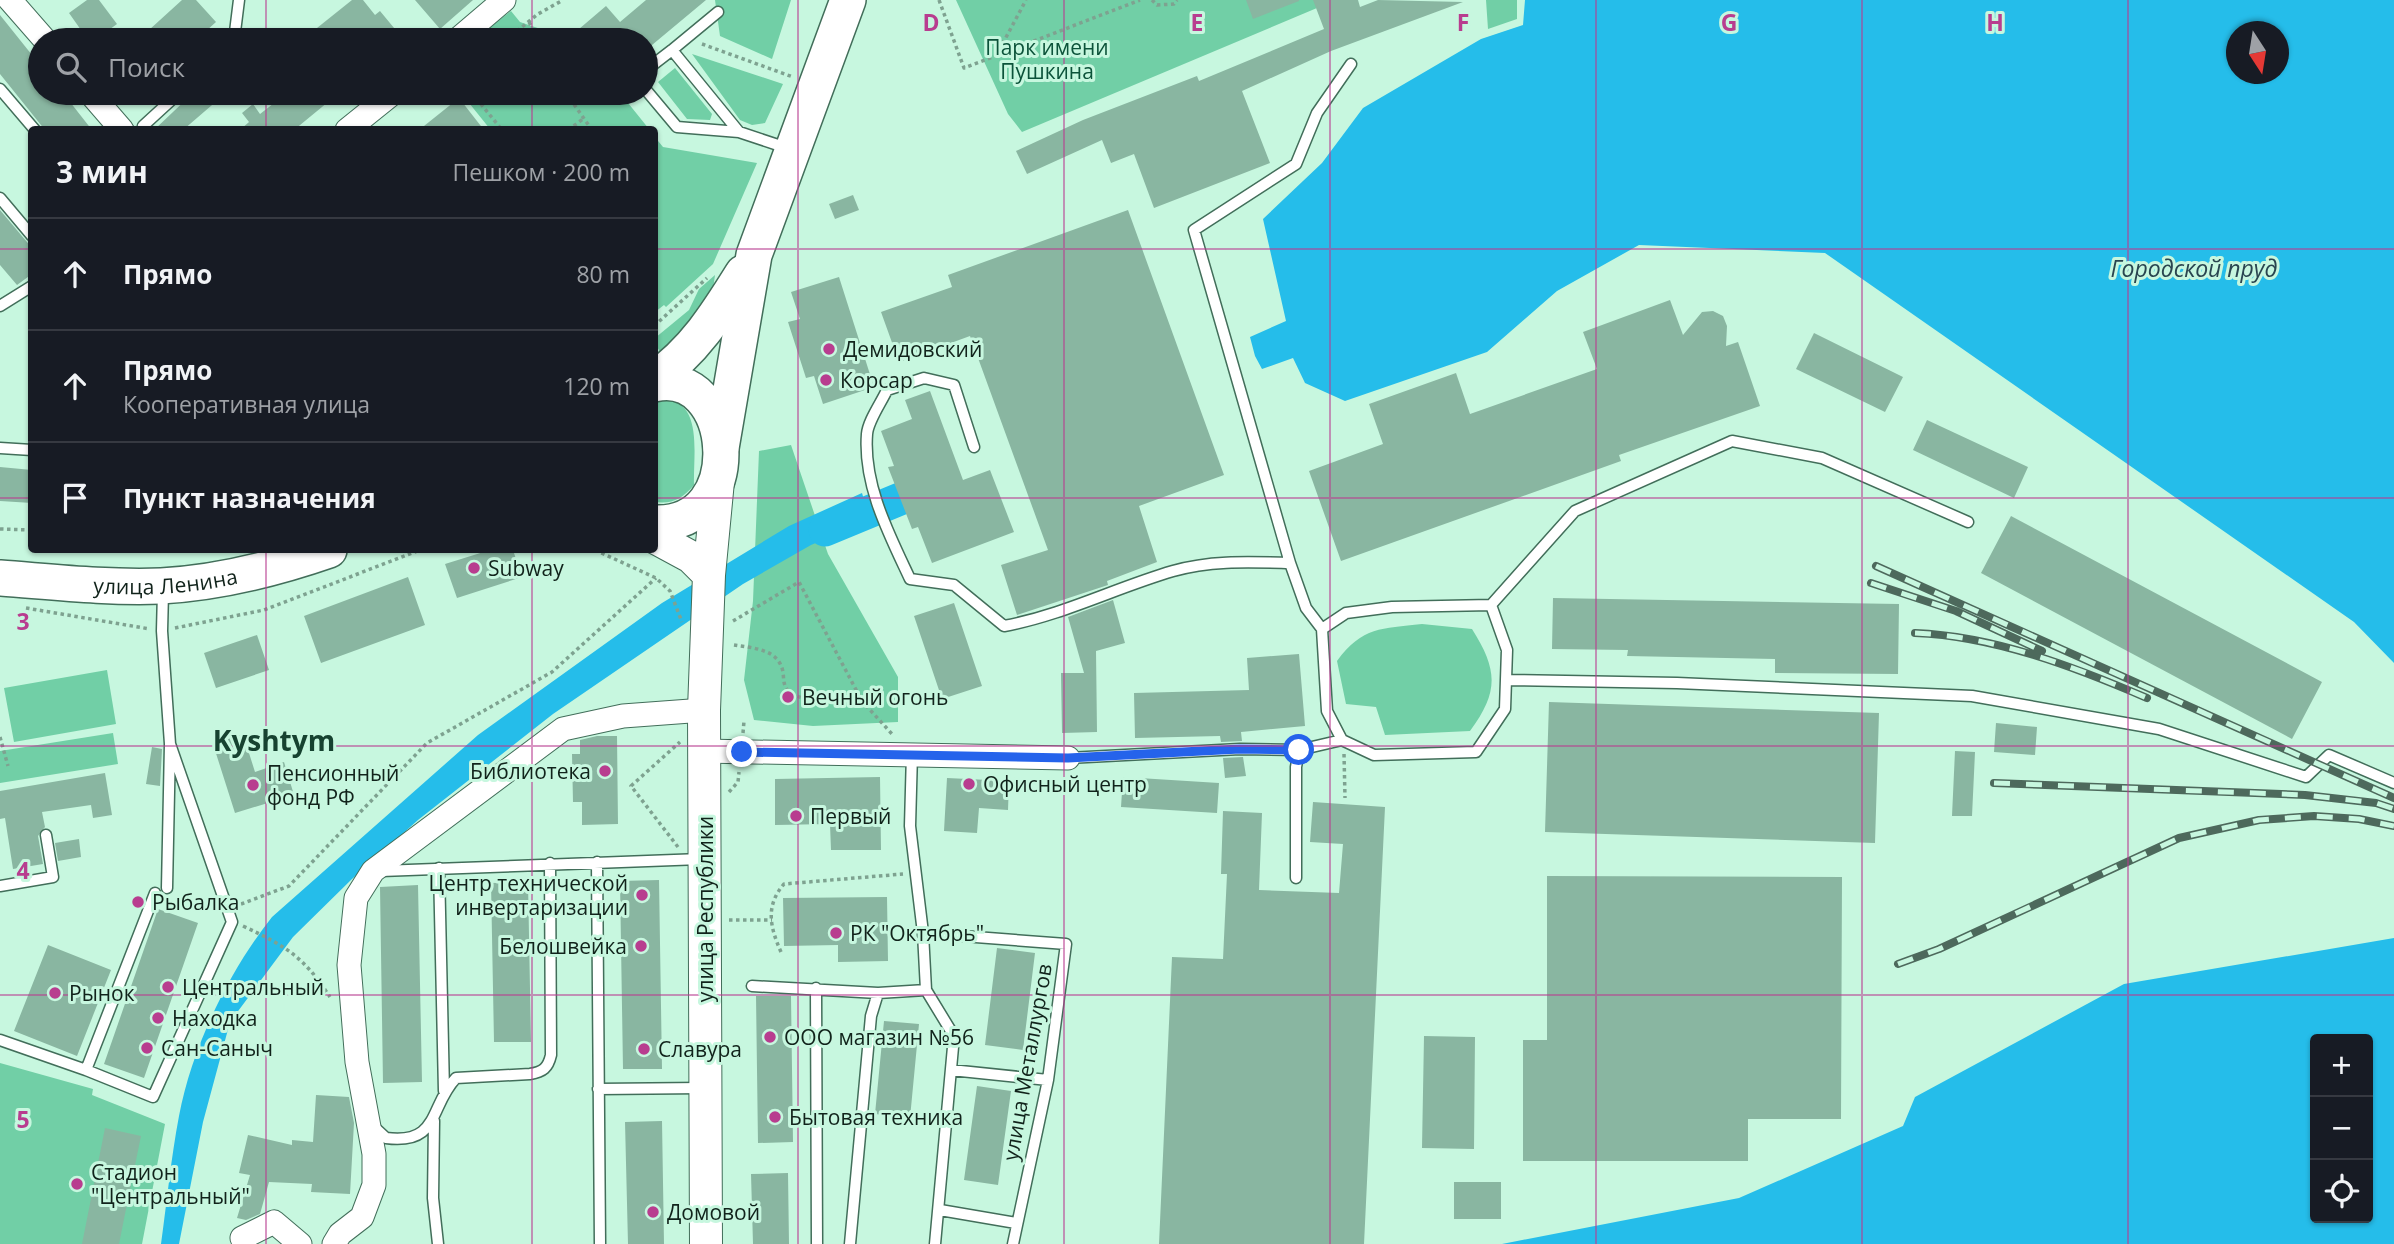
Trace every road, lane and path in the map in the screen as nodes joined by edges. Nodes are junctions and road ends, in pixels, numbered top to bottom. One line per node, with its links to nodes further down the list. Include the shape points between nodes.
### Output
1 (10, 0): 13 (street)
2 (239, 0): 14 (lane)
3 (504, 0): 15 (street)
4 (563, 0): 12 (path)
5 (848, 0): 40 (main road)
6 (939, 0): 20 (path, via 964,68)
7 (1026, 0): 20 (path)
8 (1140, 0): 20 (path)
9 (1152, 0): 10 (path, via 1157,5)
10 (1177, 0)
11 (718, 12): 18 (lane)
12 (529, 22): 16 (path); 17 (path)
13 (34, 28)
14 (236, 28)
15 (471, 28)
16 (521, 28)
17 (532, 28)
18 (687, 38): 19 (lane); 23 (path)
19 (672, 50): 21 (lane); 39 (lane)
20 (996, 57)
21 (658, 61)
22 (1352, 64): 61 (lane, via 1317,113 1296,164 1194,230)
23 (795, 78)
24 (0, 89): 32 (lane)
25 (658, 104): 39 (lane, via 677,127)
26 (100, 105): 33 (street)
27 (165, 105): 34 (lane)
28 (378, 105): 35 (street)
29 (482, 105): 36 (path)
30 (574, 105): 31 (path)
31 (583, 119): 37 (path); 38 (path)
32 (32, 126)
33 (119, 126)
34 (143, 126)
35 (352, 126)
36 (499, 126)
37 (573, 126)
38 (589, 126)
39 (739, 132): 40 (lane)
40 (793, 150): 43 (main road)
41 (0, 198): 42 (lane)
42 (28, 231)
43 (754, 255): 48 (main road, via 716,316 687,352); 53 (main road)
44 (711, 274): 47 (path)
45 (28, 288): 46 (lane)
46 (0, 306)
47 (658, 322)
48 (658, 376)
49 (658, 383): 53 (main road, via 688,385 706,402 715,419)
50 (974, 447): 61 (lane, via 954,385 925,378 887,390 867,432 872,485 910,579 954,585 1004,626 1040,620 1174,571 1228,561)
51 (0, 448): 52 (lane)
52 (28, 450)
53 (719, 465): 54 (main road, via 704,508 690,518); 62 (main road, улица Республики)
54 (658, 522)
55 (1968, 522): 66 (lane, via 1822,458 1732,441 1575,511)
56 (0, 528): 57 (path)
57 (28, 530)
58 (658, 539): 62 (main road, via 691,557)
59 (318, 553): 65 (main road, улица Ленина, via 244,573)
60 (602, 553): 64 (path)
61 (1290, 564): 69 (lane, via 1306,608)
62 (709, 575): 73 (main road, улица Республики)
63 (0, 578): 65 (main road, улица Ленина)
64 (656, 578): 68 (path, via 670,591); 97 (path, via 552,672 428,743 289,886)
65 (164, 586): 77 (lane, via 162,631)
66 (1491, 605): 69 (lane, via 1346,613); 71 (lane, via 1507,650)
67 (733, 621): 72 (path, via 799,582)
68 (683, 624)
69 (1322, 629): 76 (lane, via 1327,711)
70 (734, 645): 72 (path, via 758,648 776,657 784,686 798,696)
71 (1506, 680): 76 (lane, via 1505,709 1476,752 1374,755); 84 (lane, via 1972,696 2159,729 2306,777 2329,755)
72 (862, 701): 74 (path)
73 (704, 710): 78 (main road, улица Республики); 91 (street, via 623,716 563,729)
74 (892, 734)
75 (0, 737): 82 (path)
76 (1342, 740): 79 (lane)
77 (170, 744): 95 (lane); 97 (lane)
78 (694, 744): 80 (street); 87 (main road, улица Республики); 87 (path, via 631,786)
79 (1299, 750): 81 (lane); 93 (lane)
80 (912, 753): 81 (street); 92 (lane, via 910,826)
81 (1068, 758)
82 (8, 766)
83 (1346, 769): 85 (path)
84 (2394, 783)
85 (1345, 797)
86 (46, 835): 94 (lane, via 53,877)
87 (695, 856): 88 (lane); 112 (main road, улица Республики)
88 (597, 862): 89 (lane); 113 (lane)
89 (550, 863): 90 (lane); 114 (lane, via 549,1065 530,1074 456,1078)
90 (439, 868): 91 (lane); 114 (lane)
91 (373, 871): 115 (street, via 356,898 349,965)
92 (916, 873): 99 (path, via 784,884 773,897); 101 (lane)
93 (1296, 878)
94 (0, 886)
95 (167, 888)
96 (155, 893): 109 (lane)
97 (229, 909): 109 (lane, via 232,922 153,1097)
98 (733, 920): 99 (path)
99 (772, 920): 102 (path)
100 (244, 926): 107 (path, via 290,950 312,968)
101 (923, 933): 105 (lane); 111 (lane, улица Металлургов, via 1066,944)
102 (781, 952)
103 (752, 986): 104 (lane)
104 (816, 988): 106 (lane); 125 (lane)
105 (926, 990): 106 (lane); 110 (lane, via 954,1036)
106 (878, 993): 126 (lane, via 871,1016)
107 (333, 1001)
108 (0, 1040): 109 (lane)
109 (86, 1070)
110 (951, 1070): 111 (lane); 117 (lane)
111 (1048, 1080): 118 (lane, улица Металлургов)
112 (703, 1088): 113 (lane); 124 (main road, улица Республики)
113 (598, 1089): 123 (lane)
114 (443, 1091): 116 (lane)
115 (367, 1118): 116 (lane, via 386,1138 397,1139 423,1133); 121 (street, via 374,1154 373,1185 362,1217)
116 (434, 1121): 122 (lane, via 433,1198)
117 (940, 1210): 118 (lane); 127 (lane)
118 (1016, 1223): 128 (lane, улица Металлургов)
119 (242, 1238): 120 (street, via 274,1223)
120 (300, 1244)
121 (334, 1244)
122 (439, 1244)
123 (600, 1244)
124 (706, 1244)
125 (817, 1244)
126 (850, 1244)
127 (935, 1244)
128 (1013, 1244)

